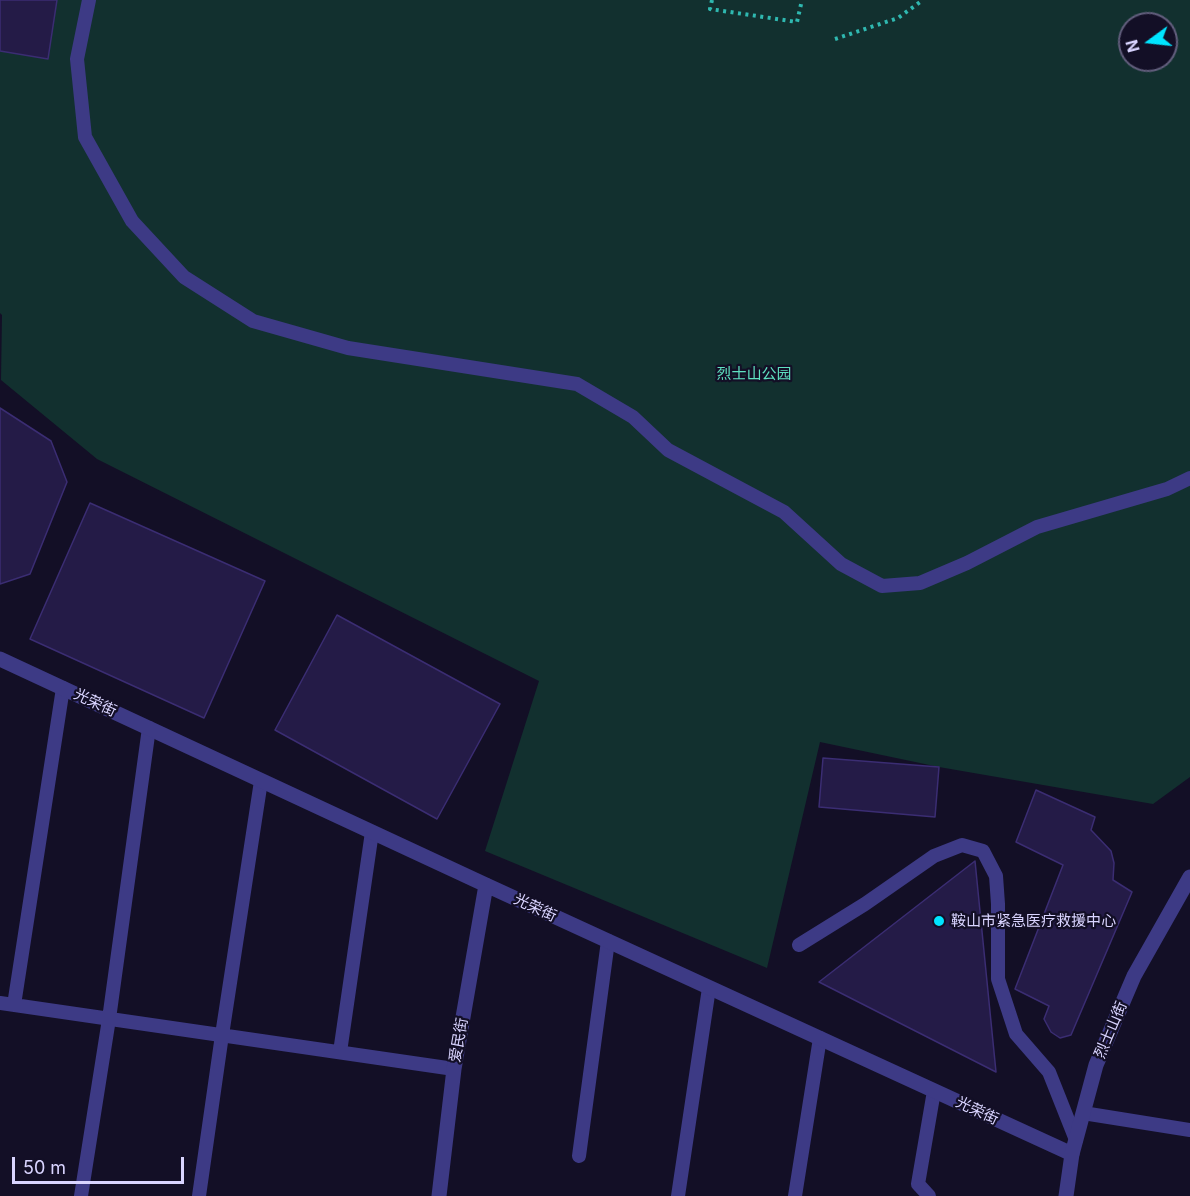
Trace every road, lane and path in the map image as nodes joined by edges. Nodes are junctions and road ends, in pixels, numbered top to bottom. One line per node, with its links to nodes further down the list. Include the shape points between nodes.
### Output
1 (89, 0): 6 (lane, via 77,59 85,137 140,229 184,277 253,321 348,348 577,384 633,417 668,450 784,512 841,564 882,586 920,583 1038,527 1167,489)
2 (712, 0): 3 (path, via 710,9 797,22)
3 (802, 0)
4 (922, 0): 5 (path, via 898,18)
5 (835, 39)
6 (1190, 478)
7 (0, 659): 8 (street, 光荣街)
8 (63, 688): 9 (street, 光荣街); 17 (lane)
9 (149, 729): 10 (street, 光荣街); 18 (lane)
10 (261, 780): 11 (street, 光荣街); 19 (lane)
11 (372, 832): 13 (street, 光荣街); 21 (lane)
12 (1190, 877): 24 (street, 烈士山街, via 1134,976 1096,1065)
13 (486, 885): 14 (street, 光荣街); 22 (street, 爱民街)
14 (608, 941): 16 (street, 光荣街); 27 (lane)
15 (799, 945): 26 (lane, via 934,856 962,845 983,850 996,876 998,979 1016,1034 1049,1072)
16 (709, 988): 20 (street, 光荣街); 31 (lane)
17 (7, 1004): 18 (lane)
18 (109, 1019): 19 (lane); 28 (lane)
19 (222, 1035): 21 (lane); 29 (lane)
20 (820, 1038): 23 (street, 光荣街); 32 (lane)
21 (340, 1052): 22 (lane)
22 (454, 1069): 30 (street, 爱民街)
23 (934, 1091): 26 (street, 光荣街); 33 (lane, via 918,1184)
24 (1083, 1113): 25 (lane); 26 (street, 烈士山街)
25 (1190, 1130)
26 (1074, 1147): 34 (street, 烈士山街)
27 (579, 1155)
28 (81, 1196)
29 (200, 1196)
30 (439, 1196)
31 (678, 1196)
32 (795, 1196)
33 (929, 1196)
34 (1066, 1196)

